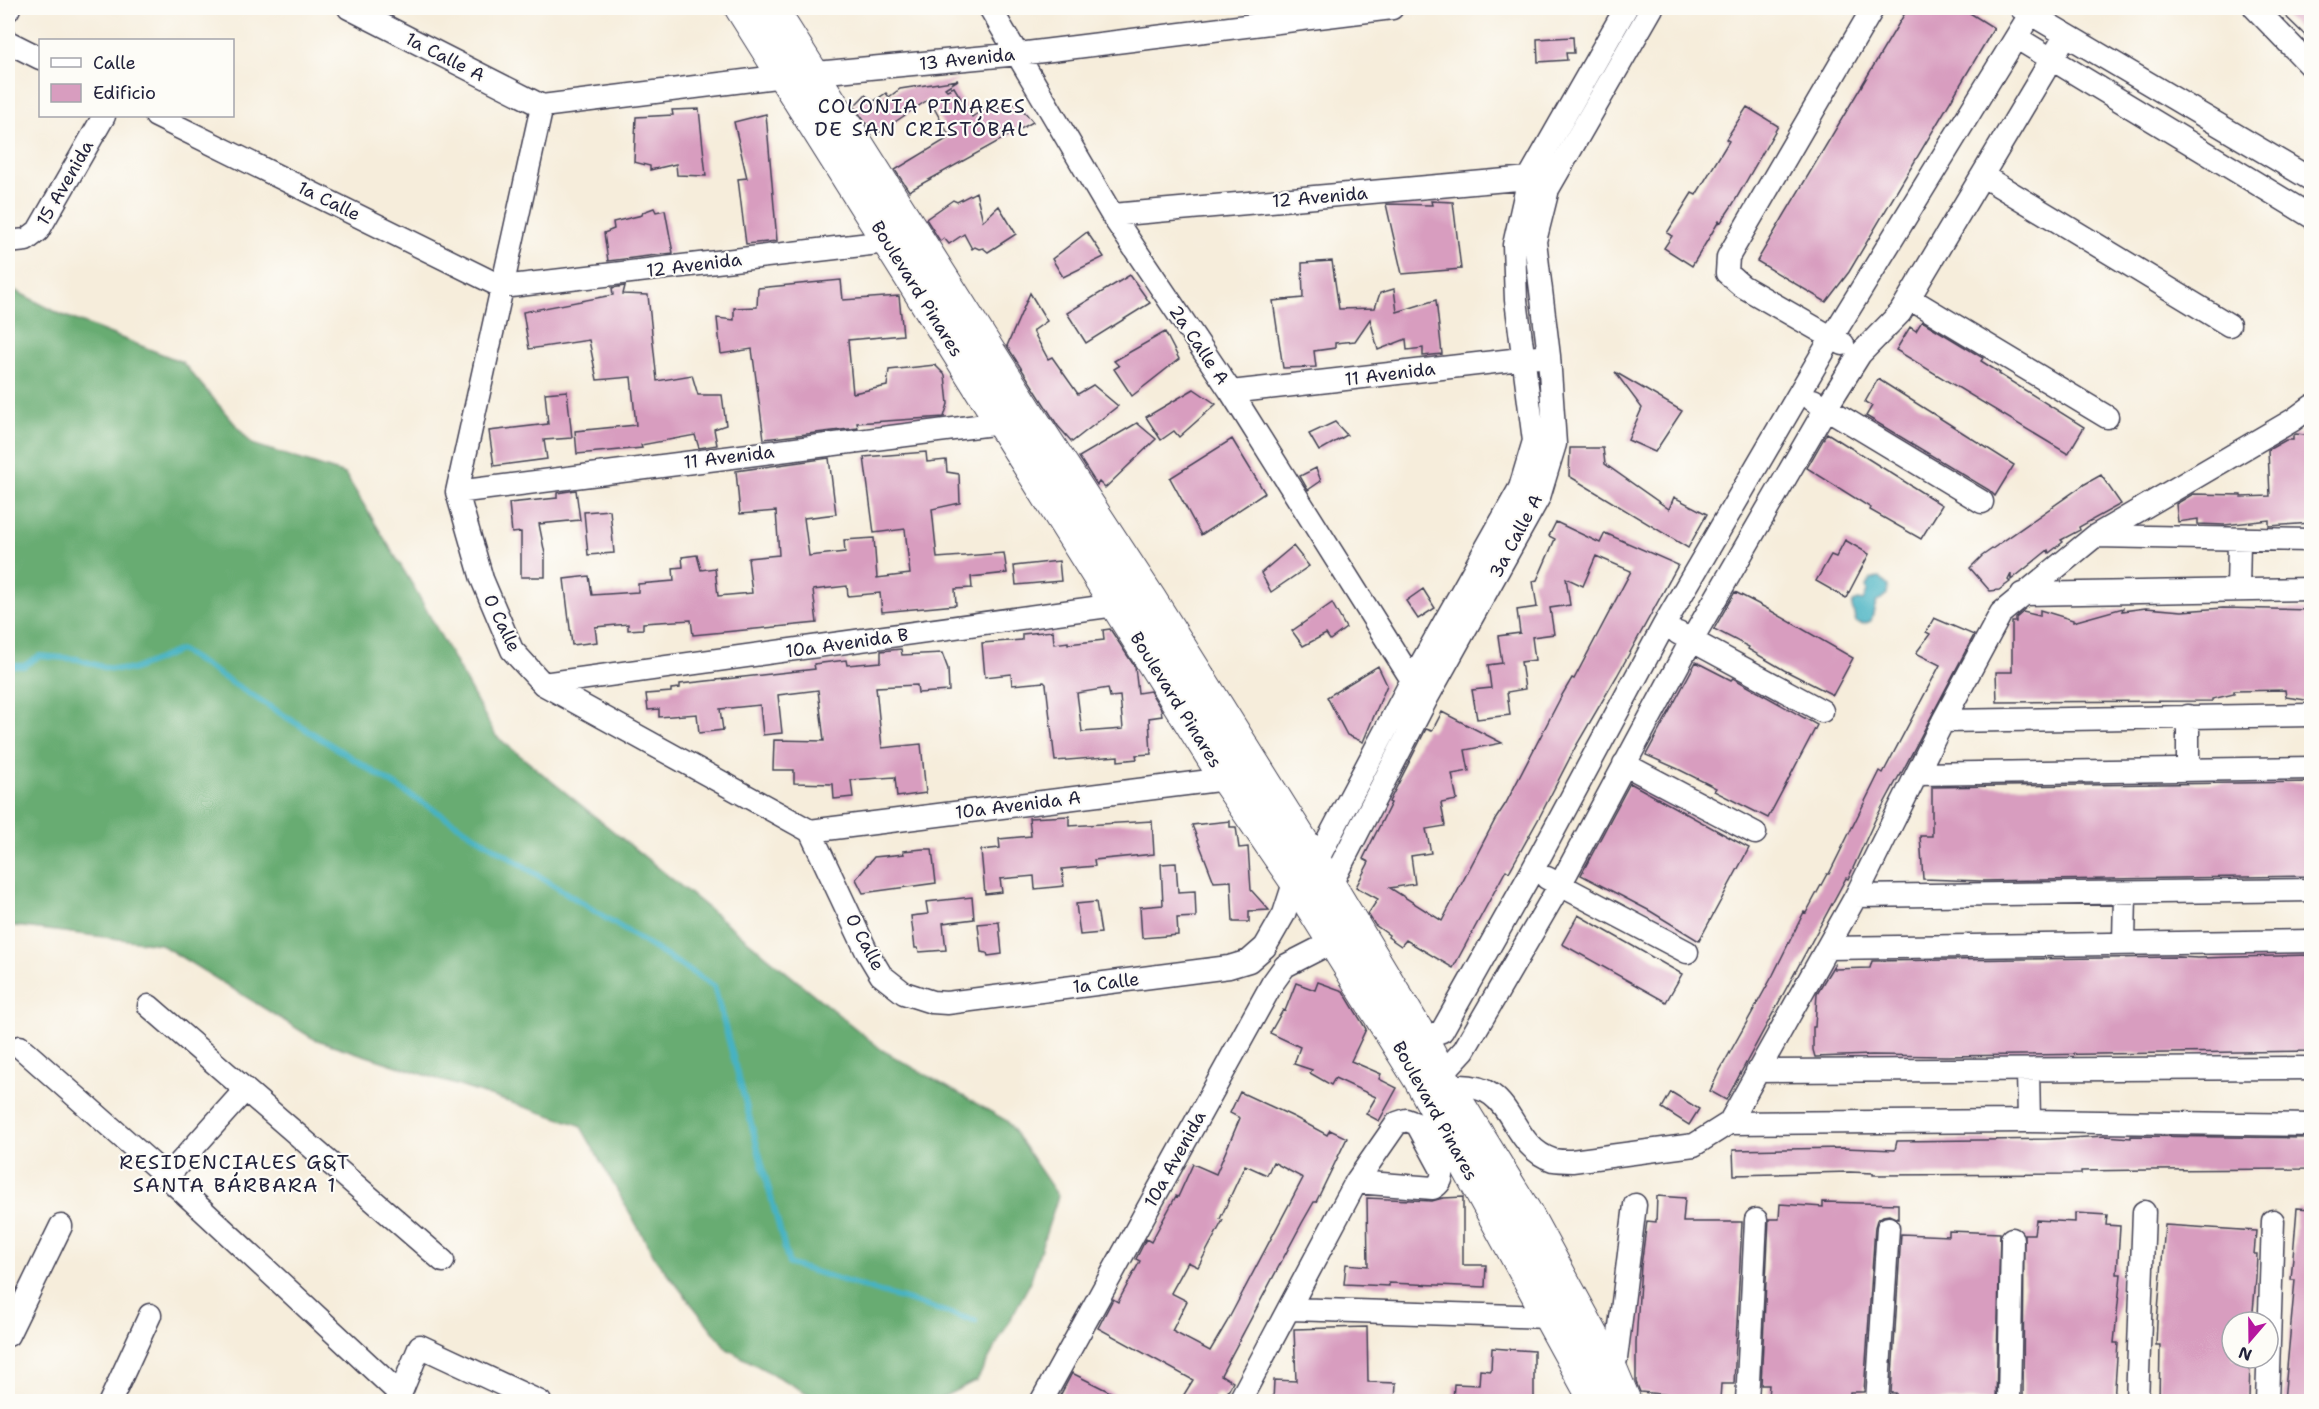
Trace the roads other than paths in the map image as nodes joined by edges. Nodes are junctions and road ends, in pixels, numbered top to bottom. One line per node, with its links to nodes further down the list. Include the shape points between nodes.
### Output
1 (349, 8): 19 (street, 1a Calle A)
2 (741, 8): 18 (street, Boulevard Pinares)
3 (771, 8): 18 (street, Boulevard Pinares)
4 (990, 8): 14 (street, 2a Calle A)
5 (1392, 8): 14 (street, 13 Avenida)
6 (1626, 8): 25 (street, 3a Calle A)
7 (1652, 8): 36 (street, 3a Calle A, via 1548,189 1535,241)
8 (1874, 8): 34 (street, via 1726,266 1735,282)
9 (2255, 8): 17 (street)
10 (2026, 10): 11 (street); 12 (street)
11 (2066, 35): 16 (street); 22 (street)
12 (2017, 38): 16 (street); 34 (street)
13 (8, 42): 15 (street)
14 (1019, 54): 18 (street, 13 Avenida); 27 (street, 2a Calle A)
15 (39, 58)
16 (2053, 59): 23 (street); 24 (street)
17 (2312, 67)
18 (798, 75): 19 (street, 13 Avenida); 30 (street, Boulevard Pinares); 53 (street, Boulevard Pinares)
19 (542, 106): 31 (street, 0 Calle)
20 (103, 117): 29 (street, 15 Avenida, via 42,224 32,236)
21 (158, 117): 31 (street, 1a Calle)
22 (2237, 136): 23 (street); 26 (street)
23 (2222, 163): 28 (street)
24 (1983, 176): 32 (street); 33 (street)
25 (1528, 178): 27 (street, 12 Avenida); 37 (street, 3a Calle A, via 1514,245)
26 (2312, 180)
27 (1112, 215): 38 (street, 2a Calle A)
28 (2312, 217)
29 (13, 242)
30 (887, 242): 31 (street, 12 Avenida); 44 (street, Boulevard Pinares)
31 (502, 287): 45 (street, 0 Calle)
32 (1909, 298): 35 (street, via 1900,313); 42 (street)
33 (2229, 325)
34 (1832, 337): 35 (street); 39 (street)
35 (1860, 354): 41 (street)
36 (1549, 356): 37 (street, 11 Avenida); 72 (street, 3a Calle A, via 1555,444 1539,497 1427,698)
37 (1523, 358): 38 (street, 11 Avenida); 57 (street, 3a Calle A, via 1534,441 1520,488)
38 (1231, 392): 57 (street, 2a Calle A)
39 (1799, 392): 41 (street); 55 (street)
40 (2312, 406): 43 (street)
41 (1826, 408): 46 (street); 56 (street)
42 (2108, 417)
43 (2302, 420): 47 (street)
44 (1002, 423): 45 (street, 11 Avenida); 54 (street, Boulevard Pinares)
45 (457, 492): 58 (street, 0 Calle, via 482,579 512,650)
46 (1982, 502)
47 (2095, 536): 48 (street); 52 (street)
48 (2239, 540): 49 (street); 51 (street)
49 (2312, 540)
50 (2312, 589): 51 (street)
51 (2238, 590): 52 (street)
52 (2022, 594): 62 (street, via 2001,613)
53 (1150, 599): 54 (street, 10a Avenida B); 72 (street, Boulevard Pinares)
54 (1117, 606): 58 (street, 10a Avenida B); 67 (street, Boulevard Pinares)
55 (1664, 625): 56 (street); 70 (street)
56 (1691, 640): 59 (street); 63 (street)
57 (1412, 680): 72 (street, 3a Calle A)
58 (543, 684): 68 (street, 0 Calle)
59 (1822, 711)
60 (2312, 715): 61 (street)
61 (2188, 716): 62 (street); 65 (street)
62 (1944, 720): 66 (street)
63 (1624, 764): 69 (street); 71 (street)
64 (2312, 768): 65 (street)
65 (2188, 770): 66 (street)
66 (1917, 774): 75 (street)
67 (1226, 779): 68 (street, 10a Avenida A); 72 (street, Boulevard Pinares)
68 (810, 831): 81 (street, 0 Calle, via 873,963)
69 (1755, 833)
70 (1532, 871): 71 (street); 83 (street, via 1442,1031)
71 (1560, 885): 80 (street); 88 (street, via 1464,1050)
72 (1307, 890): 76 (street, Boulevard Pinares); 81 (street, 1a Calle, via 1265,947 1239,965 947,1003); 83 (street, Boulevard Pinares)
73 (2312, 890): 74 (street)
74 (2125, 893): 75 (street); 78 (street)
75 (1856, 896): 79 (street)
76 (1334, 941): 83 (street, Boulevard Pinares); 111 (street, 10a Avenida, via 1285,966 1272,984)
77 (2312, 941): 78 (street)
78 (2124, 943): 79 (street)
79 (1827, 948): 87 (street)
80 (1687, 952)
81 (904, 993)
82 (149, 1006): 89 (street)
83 (1411, 1042): 88 (street, Boulevard Pinares)
84 (20, 1047): 93 (street)
85 (2312, 1068): 86 (street)
86 (2028, 1070): 87 (street); 90 (street)
87 (1757, 1071): 91 (street)
88 (1436, 1087): 91 (street, via 1482,1088 1496,1098 1530,1146 1553,1160 1572,1161 1694,1145); 104 (street, Boulevard Pinares)
89 (245, 1089): 93 (street); 102 (street)
90 (2030, 1121): 91 (street); 92 (street)
91 (1729, 1123)
92 (2312, 1125)
93 (167, 1177): 108 (street)
94 (1356, 1182): 103 (street)
95 (1635, 1205): 107 (street)
96 (2144, 1212): 118 (street)
97 (1756, 1220): 115 (street)
98 (2273, 1221): 119 (street)
99 (61, 1226): 106 (street)
100 (1888, 1228): 116 (street)
101 (2012, 1239): 117 (street)
102 (443, 1261)
103 (1290, 1309): 104 (street); 112 (street)
104 (1563, 1313): 107 (street, Boulevard Pinares); 113 (street, Boulevard Pinares)
105 (150, 1316): 109 (street)
106 (8, 1335)
107 (1612, 1371): 114 (street, Boulevard Pinares)
108 (398, 1398): 110 (street, via 420,1346)
109 (110, 1401)
110 (540, 1401)
111 (1041, 1401)
112 (1239, 1401)
113 (1596, 1401)
114 (1625, 1401)
115 (1748, 1401)
116 (1877, 1401)
117 (2009, 1401)
118 (2137, 1401)
119 (2267, 1401)

